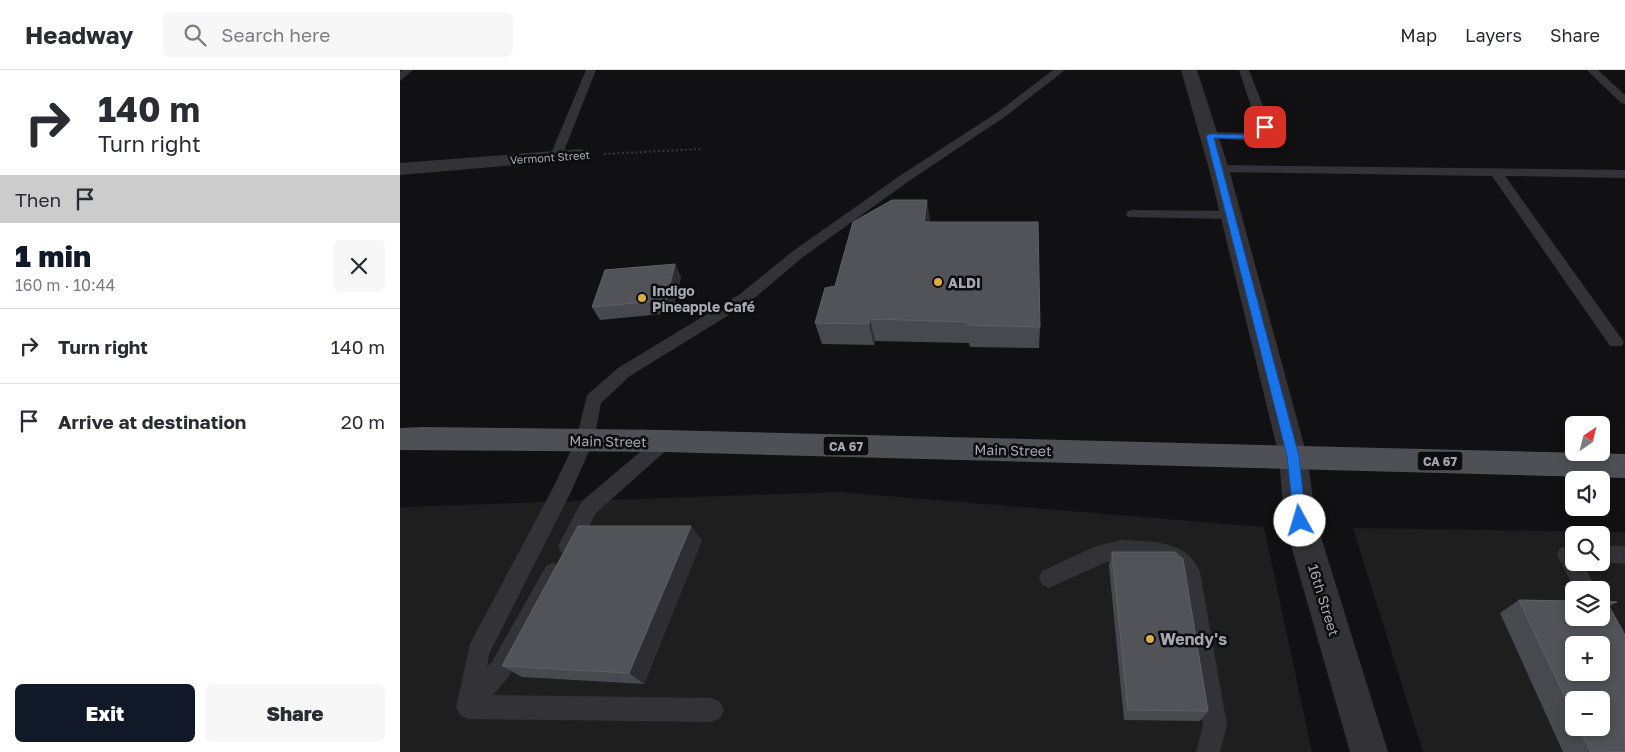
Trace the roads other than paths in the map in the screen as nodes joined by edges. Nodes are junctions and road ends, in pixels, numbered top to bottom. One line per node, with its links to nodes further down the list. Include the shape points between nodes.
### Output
1 (408, 70): 7 (lane)
2 (591, 70): 11 (lane)
3 (1060, 70): 20 (lane, via 1002,114 798,254 744,298 624,372 593,400)
4 (1189, 70): 9 (street, 16th Street)
5 (1244, 70): 9 (lane, via 1264,132 1256,137)
6 (1592, 70): 8 (lane)
7 (400, 78)
8 (1625, 101)
9 (1210, 136): 13 (street, 16th Street)
10 (580, 155): 11 (street, Vermont Street)
11 (556, 156): 12 (street, Vermont Street)
12 (400, 169)
13 (1219, 169): 14 (lane); 17 (street, 16th Street)
14 (1496, 173): 15 (lane); 18 (lane)
15 (1625, 174)
16 (1133, 214): 17 (lane)
17 (1231, 215): 22 (street, 16th Street)
18 (1616, 342)
19 (400, 440): 20 (main road, Main Street / CA 67)
20 (585, 440): 21 (main road, Main Street / CA 67); 27 (lane, via 478,652)
21 (665, 441): 22 (main road, Main Street / CA 67); 27 (lane, via 589,507 501,668)
22 (1293, 456): 23 (main road, Main Street / CA 67); 30 (street, 16th Street, via 1300,521)
23 (1625, 466)
24 (1610, 555): 25 (lane)
25 (1625, 555)
26 (1049, 578): 29 (lane, via 1121,548 1162,552 1181,559 1190,572 1214,725)
27 (468, 707): 28 (lane)
28 (712, 710)
29 (1208, 752)
30 (1369, 752)

